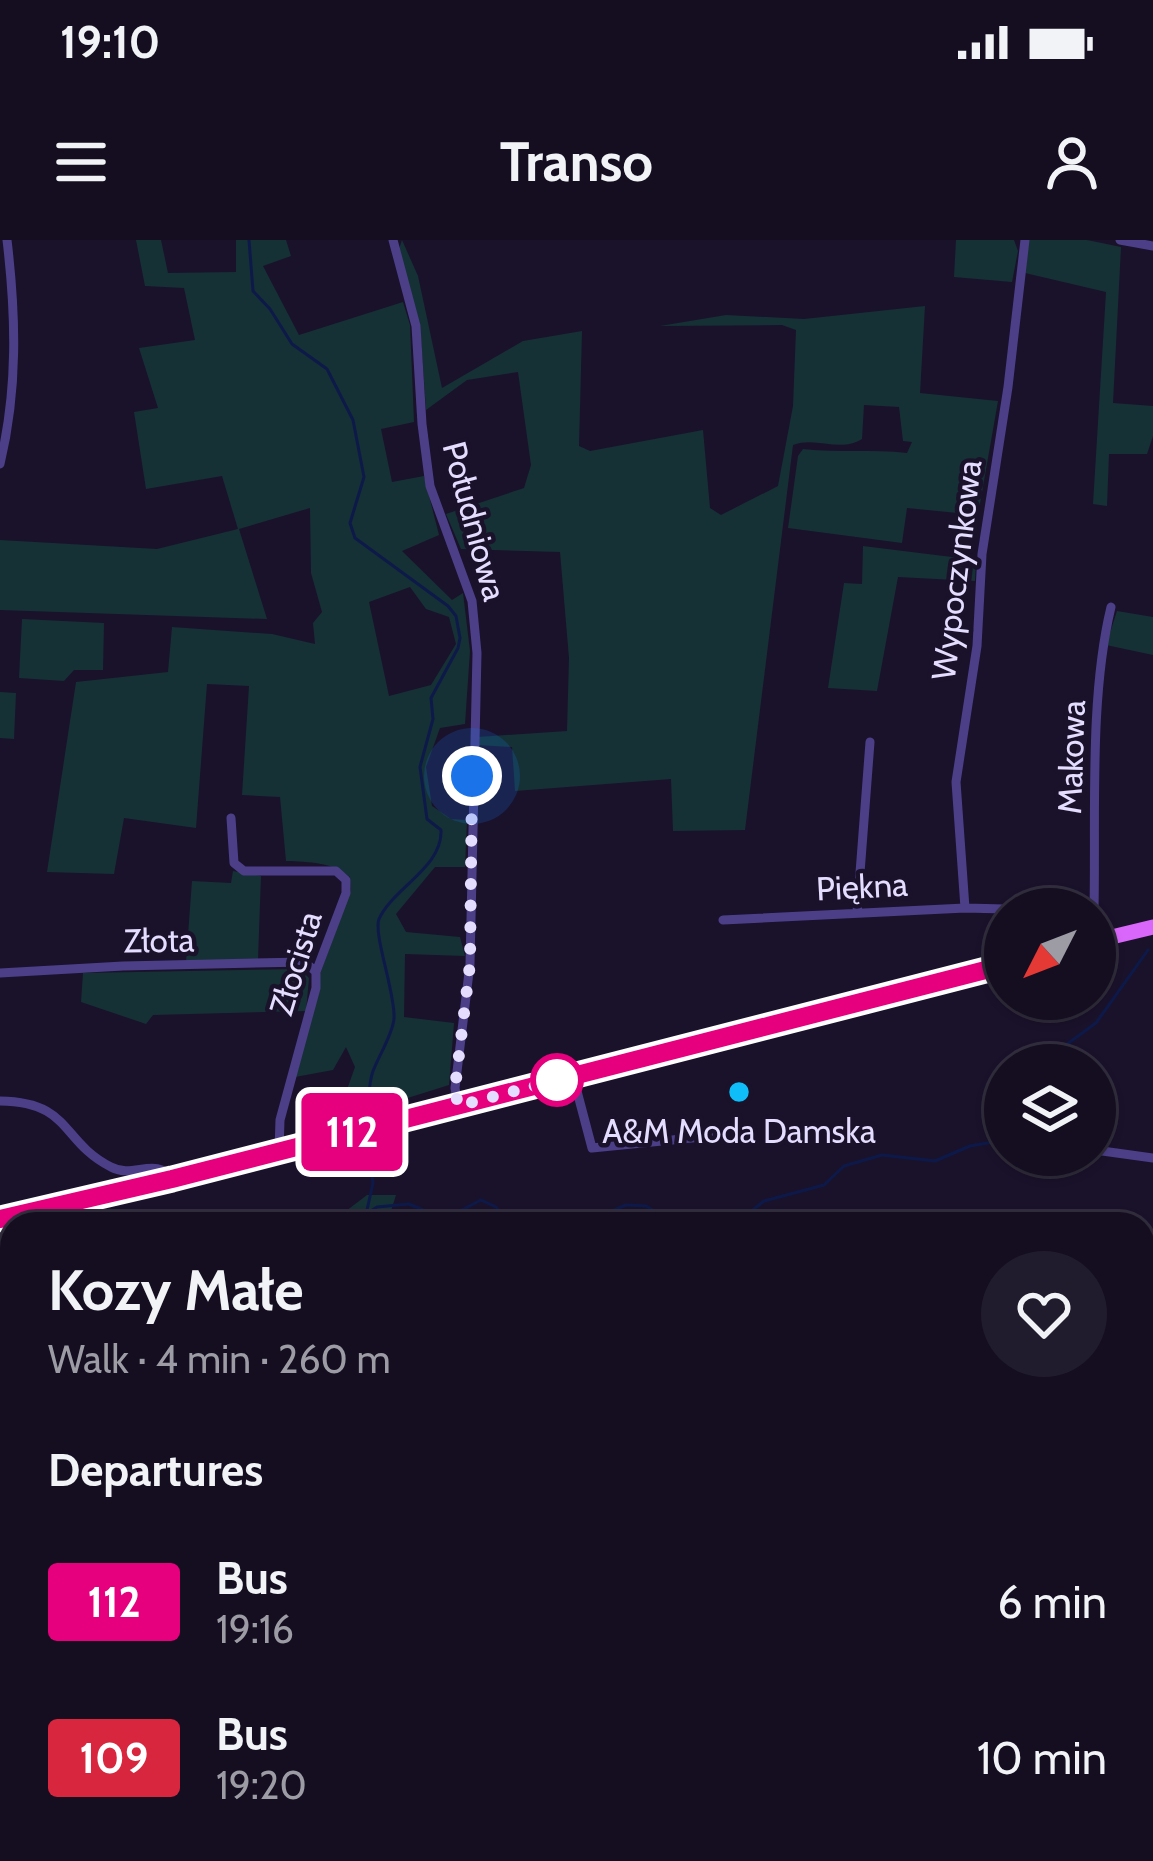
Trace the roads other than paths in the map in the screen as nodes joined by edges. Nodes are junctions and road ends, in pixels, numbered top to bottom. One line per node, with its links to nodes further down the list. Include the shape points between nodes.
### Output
1 (7, 240): 6 (street, via 16,349)
2 (393, 240): 22 (street, Południowa, via 416,326 430,486 472,601 477,652 470,964)
3 (1025, 240): 11 (street, Wypoczynkowa, via 956,782)
4 (1120, 240): 5 (street)
5 (1153, 246)
6 (0, 464)
7 (1111, 607): 10 (street, Makowa, via 1103,640)
8 (870, 742): 13 (street)
9 (230, 818): 18 (street, Złocista, via 234,863 244,871 336,871 346,880)
10 (1095, 888)
11 (965, 908): 12 (street, Piękna); 13 (street, Piękna)
12 (984, 908)
13 (857, 912): 14 (street, Piękna)
14 (723, 920)
15 (1153, 927): 16 (main road)
16 (1116, 935)
17 (984, 969): 20 (main road)
18 (316, 972): 19 (street, Złota, via 305,962); 24 (street, Złocista)
19 (0, 974)
20 (573, 1076): 22 (main road); 23 (street, via 592,1148)
21 (0, 1101): 27 (street, via 43,1105 115,1170 156,1166)
22 (458, 1106): 24 (main road)
23 (712, 1136)
24 (279, 1151): 27 (main road)
25 (1116, 1153): 26 (street)
26 (1153, 1158)
27 (172, 1179): 28 (main road)
28 (30, 1212)

